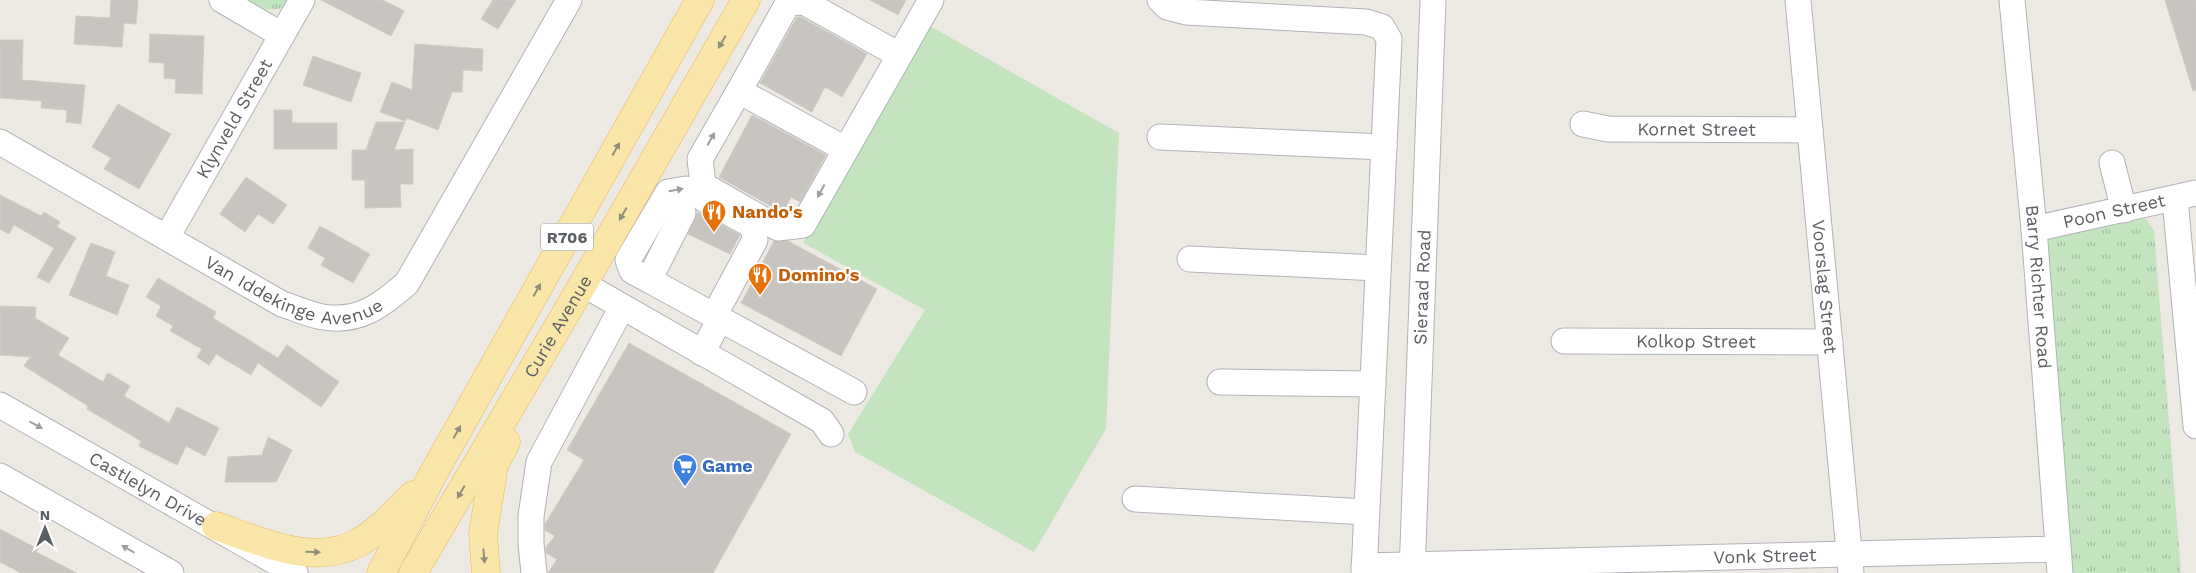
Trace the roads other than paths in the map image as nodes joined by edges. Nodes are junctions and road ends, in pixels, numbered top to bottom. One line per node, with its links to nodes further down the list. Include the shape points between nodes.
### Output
1 (222, 0): 12 (street)
2 (302, 0): 12 (street, Klynveld Street)
3 (569, 0): 26 (street, Van Iddekinge Avenue, via 407,283 380,306 354,317 323,317 282,304)
4 (700, 0): 42 (main road, Curie Avenue / R706, one-way to 4)
5 (746, 0): 30 (main road, Curie Avenue / R706, one-way to 30)
6 (828, 0): 13 (street)
7 (931, 0): 13 (street)
8 (1160, 0): 19 (street, via 1168,7 1186,12 1366,22 1382,27 1389,38)
9 (1433, 0): 50 (street, Sieraad Road)
10 (1798, 0): 16 (street, Voorslag Street)
11 (2012, 0): 25 (street, Barry Richter Road)
12 (282, 35): 26 (street, Klynveld Street)
13 (902, 49): 14 (street, via 804,2 788,3); 20 (street)
14 (739, 91): 20 (street); 20 (street, one-way to 14, via 803,226 778,228 703,185 700,159)
15 (1583, 124): 16 (street, Kornet Street, via 1608,129)
16 (1810, 130): 34 (street, Voorslag Street)
17 (1160, 137): 19 (street)
18 (0, 142): 26 (street, Van Iddekinge Avenue)
19 (1384, 147): 28 (street)
20 (845, 148)
21 (2112, 163): 23 (street)
22 (2186, 196): 23 (street, Poon Street); 40 (street)
23 (2124, 210): 25 (street, Poon Street)
24 (683, 213): 29 (street)
25 (2034, 228): 47 (street, Barry Richter Road)
26 (167, 237)
27 (1190, 259): 28 (street)
28 (1378, 268): 37 (street)
29 (649, 280): 32 (street); 32 (street, one-way to 32, via 632,271 628,260 668,192 686,188 753,226 755,240)
30 (583, 284): 31 (street); 54 (main road, Curie Avenue / R706, one-way to 54); 55 (main road, one-way to 55, via 567,326 494,465 483,534)
31 (622, 308): 35 (street); 56 (street, via 539,462 531,516)
32 (717, 317): 35 (street); 38 (street)
33 (1564, 341): 34 (street, Kolkop Street)
34 (1830, 342): 48 (street, Voorslag Street)
35 (702, 353): 41 (street, via 822,420)
36 (1220, 382): 37 (street)
37 (1373, 384): 45 (street)
38 (854, 392)
39 (0, 405): 46 (street, Castlelyn Drive, one-way to 46)
40 (2196, 426)
41 (831, 434)
42 (433, 474): 46 (main road, one-way to 42, via 291,551 328,552 357,543 386,522); 53 (main road, Curie Avenue / R706)
43 (0, 476): 51 (street, one-way to 43)
44 (1134, 500): 45 (street)
45 (1366, 512): 49 (street)
46 (216, 526): 52 (street, Castlelyn Drive)
47 (2059, 561): 48 (street, Vonk Street)
48 (1850, 564): 50 (street, Vonk Street)
49 (1364, 569): 50 (street, Vonk Street)
50 (1412, 569)
51 (171, 573)
52 (296, 573)
53 (381, 573)
54 (413, 573)
55 (486, 573)
56 (534, 573)

